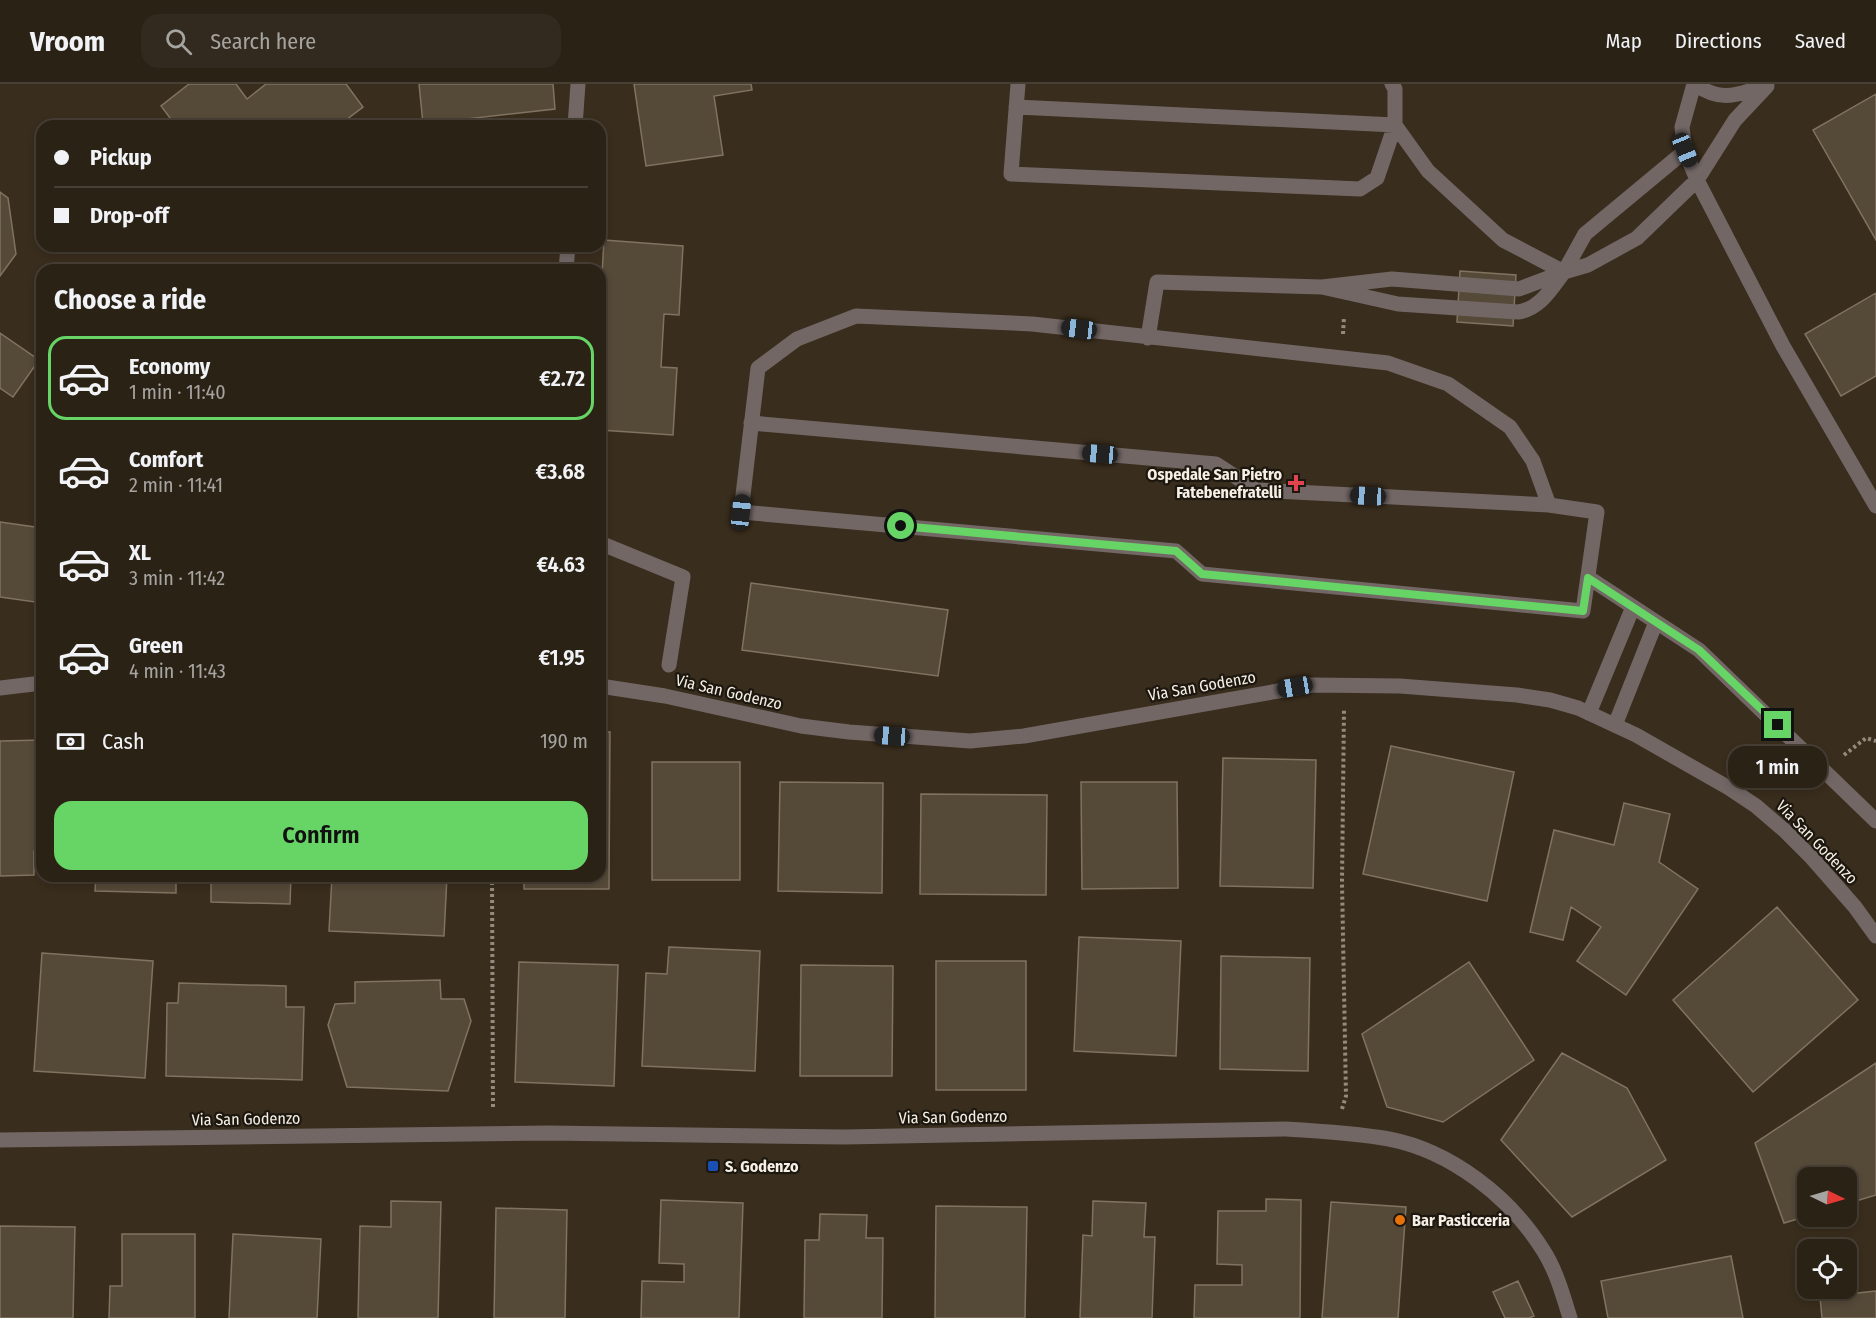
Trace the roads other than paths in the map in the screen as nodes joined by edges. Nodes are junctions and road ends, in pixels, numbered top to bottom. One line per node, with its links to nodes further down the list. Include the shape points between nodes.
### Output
1 (578, 84): 7 (street)
2 (1018, 84): 6 (street)
3 (1392, 84): 8 (street)
4 (1695, 84): 5 (street, via 1707,94 1730,96); 9 (street, via 1682,127)
5 (1769, 85): 10 (street, via 1735,120)
6 (1016, 107): 8 (street); 8 (street, via 1011,174 1360,189 1377,178)
7 (575, 120)
8 (1395, 125): 11 (street, via 1428,171 1503,240)
9 (1685, 150): 10 (street); 11 (street, via 1585,234)
10 (1697, 180): 11 (street, via 1637,238 1588,265); 16 (street, via 1783,346)
11 (1564, 272): 12 (street, via 1519,289 1392,279); 12 (street, via 1543,300 1530,311 1518,312 1398,304)
12 (1322, 287): 13 (street, via 1156,282)
13 (1148, 338): 14 (street, via 1032,324 856,316 797,339 758,368); 15 (street, via 1388,363 1448,384 1510,427 1533,460)
14 (751, 423): 15 (street, via 1216,464 1256,490); 18 (street, via 741,512 1176,551 1202,574 1583,611)
15 (1549, 505): 18 (street, via 1597,512)
16 (1876, 506)
17 (606, 545): 21 (street, via 683,577)
18 (1588, 578): 19 (street)
19 (1633, 607): 20 (street); 25 (street)
20 (1656, 622): 26 (street); 27 (street, via 1699,650)
21 (669, 665)
22 (36, 684): 24 (street)
23 (606, 687): 25 (street, Via San Godenzo, via 809,727 970,741 1050,731 1312,685 1400,686 1517,695 1550,700)
24 (0, 688)
25 (1589, 713): 26 (street, Via San Godenzo)
26 (1615, 725): 28 (street, Via San Godenzo, via 1729,788 1771,818 1812,858)
27 (1876, 821)
28 (1876, 936)
29 (0, 1140): 30 (street, Via San Godenzo, via 493,1134 844,1137 1284,1129 1341,1133 1415,1146 1457,1167 1496,1194 1543,1250)
30 (1570, 1318)

